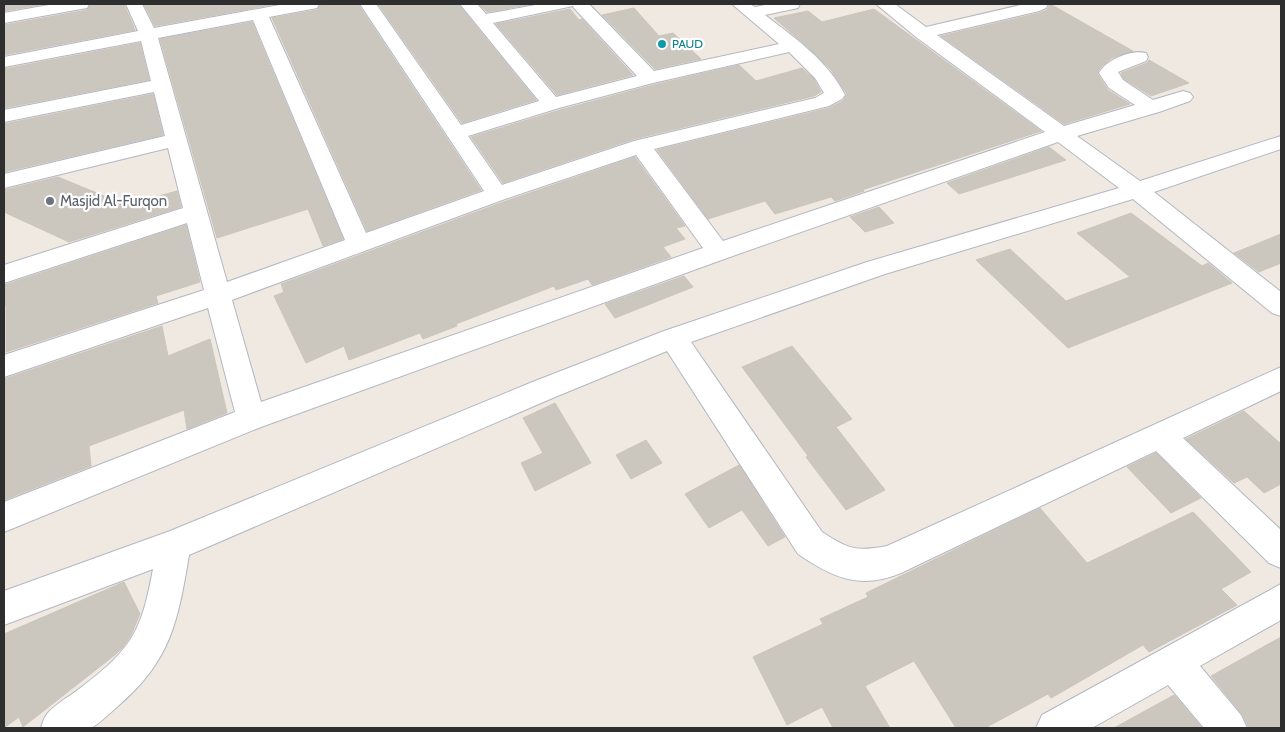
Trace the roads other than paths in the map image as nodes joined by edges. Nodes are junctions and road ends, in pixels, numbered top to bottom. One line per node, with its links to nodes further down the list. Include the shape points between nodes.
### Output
1 (81, 4): 13 (street)
2 (134, 4): 16 (street)
3 (311, 4): 12 (street)
4 (368, 4): 26 (street)
5 (468, 4): 14 (street)
6 (566, 4): 14 (street)
7 (580, 4): 20 (street)
8 (792, 4): 11 (street)
9 (884, 4): 15 (street)
10 (1040, 4): 15 (street)
11 (746, 8): 17 (street)
12 (259, 13): 16 (street); 35 (street)
13 (4, 18)
14 (482, 20): 23 (street)
15 (922, 33): 27 (street)
16 (148, 35): 19 (street); 21 (street)
17 (792, 46): 20 (street); 29 (street, via 832,86 835,95 822,102)
18 (1139, 57): 24 (street, via 1112,68 1108,73 1116,84)
19 (4, 62)
20 (650, 78): 23 (street)
21 (161, 85): 25 (street); 28 (street)
22 (1183, 97): 24 (street)
23 (552, 104): 26 (street)
24 (1152, 108): 27 (street)
25 (4, 116)
26 (456, 133): 33 (street)
27 (1061, 134): 32 (street); 36 (street)
28 (177, 139): 31 (street); 34 (street)
29 (641, 146): 33 (street); 36 (street)
30 (1277, 147): 32 (street)
31 (4, 181)
32 (1137, 190): 39 (street); 40 (street, via 876,268)
33 (497, 194): 35 (street)
34 (196, 212): 37 (street); 38 (street)
35 (359, 245): 38 (street)
36 (718, 252): 43 (street)
37 (4, 274)
38 (218, 295): 41 (street); 43 (street)
39 (1281, 306)
40 (673, 338): 44 (street, via 810,543 834,560 863,567 889,562); 46 (street)
41 (4, 366)
42 (1281, 378): 44 (street)
43 (252, 418): 45 (street)
44 (1160, 435): 47 (street)
45 (4, 517)
46 (174, 545): 49 (street); 51 (street, via 161,612 144,652 125,674)
47 (1281, 552)
48 (1281, 601): 50 (street)
49 (4, 608)
50 (1172, 662): 52 (street); 53 (street)
51 (60, 728)
52 (1055, 728)
53 (1228, 728)

